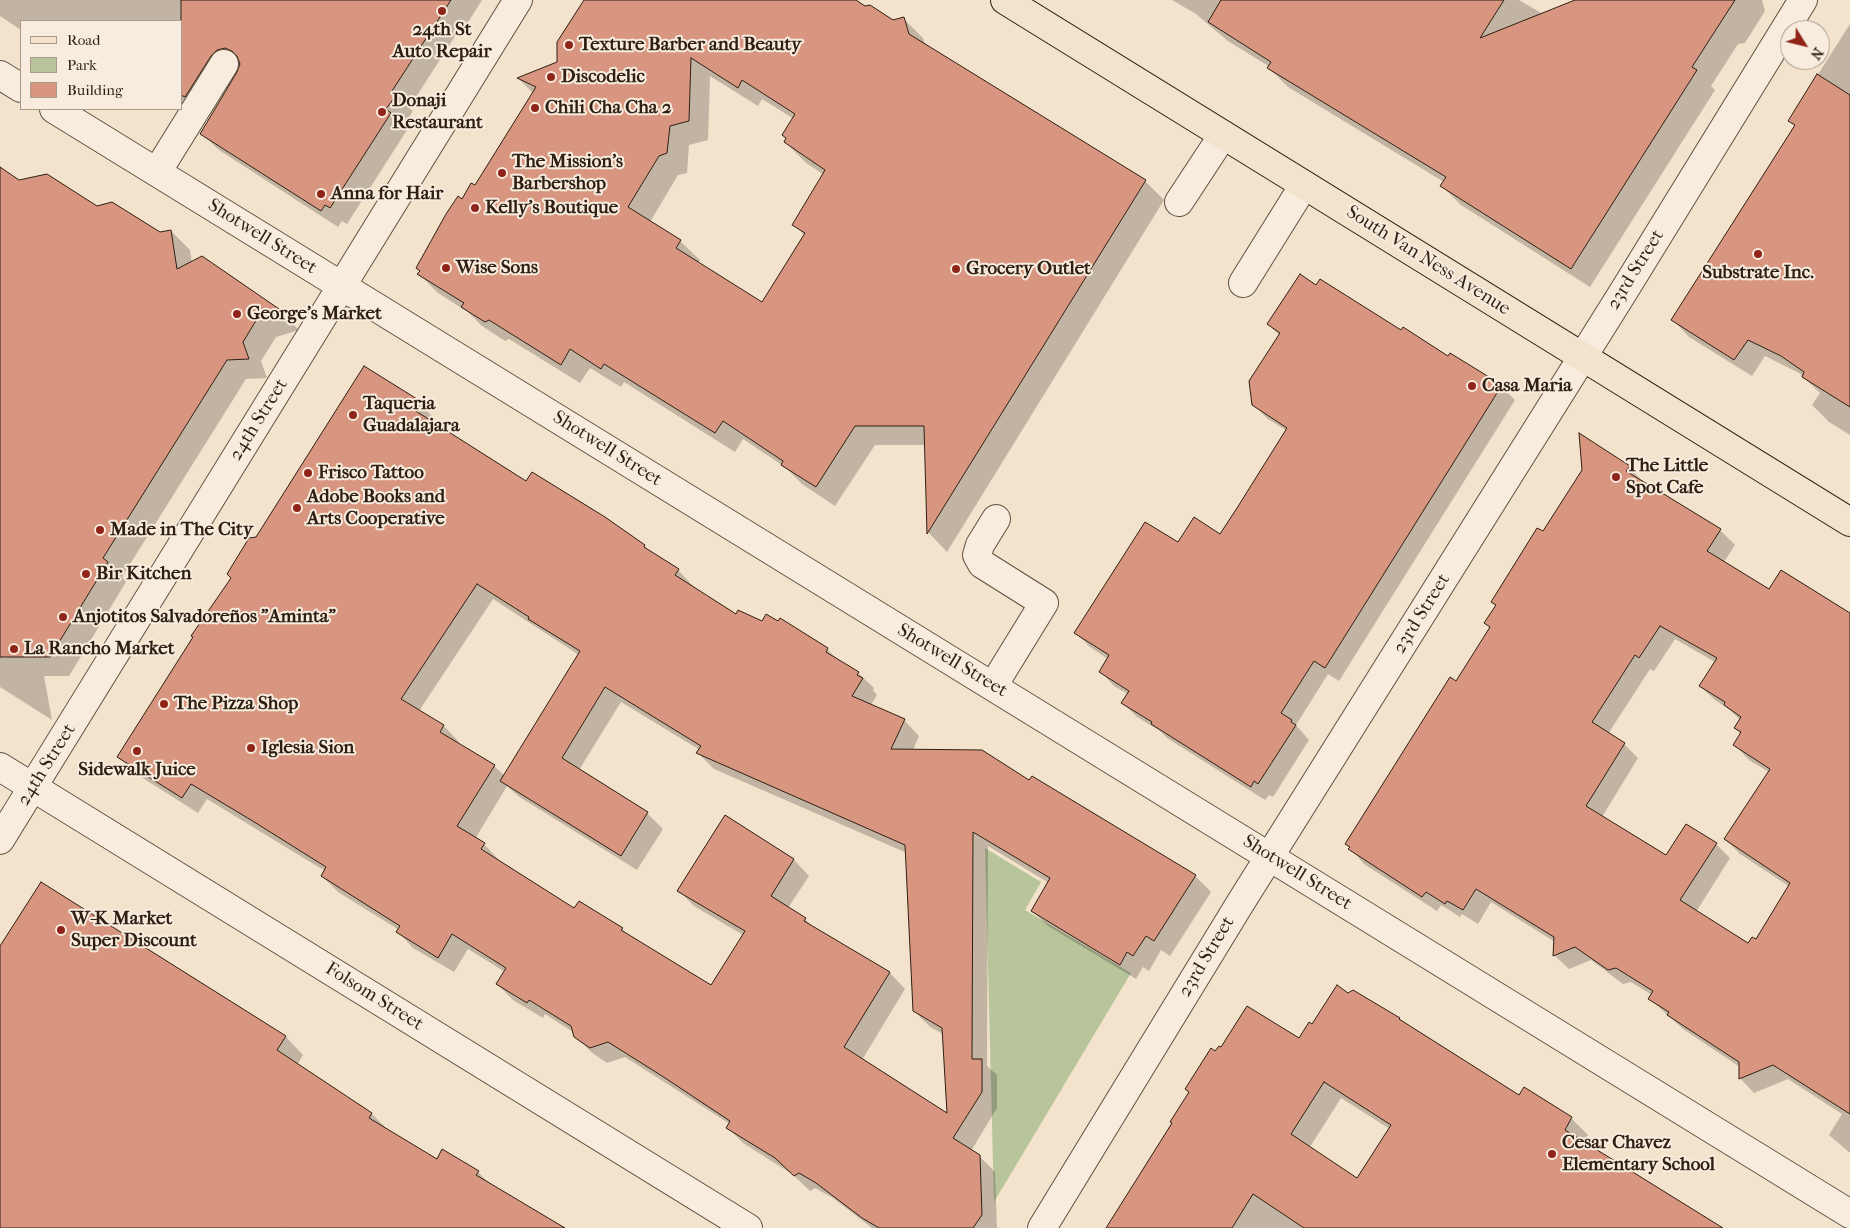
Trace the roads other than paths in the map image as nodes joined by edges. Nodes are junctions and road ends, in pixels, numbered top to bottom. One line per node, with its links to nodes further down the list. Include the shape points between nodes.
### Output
1 (518, 0): 13 (street, 24th Street)
2 (1005, 0): 8 (main road, South Van Ness Avenue)
3 (1803, 0): 14 (street, 23rd Street)
4 (224, 64): 9 (street)
5 (0, 75): 6 (street)
6 (20, 87)
7 (56, 110): 9 (street, Shotwell Street)
8 (1223, 134): 10 (main road, South Van Ness Avenue); 11 (street)
9 (156, 172): 13 (street, Shotwell Street)
10 (1304, 185): 12 (street); 14 (main road, South Van Ness Avenue)
11 (1179, 202)
12 (1243, 283)
13 (341, 286): 17 (street, Shotwell Street); 19 (street, 24th Street)
14 (1583, 356): 16 (main road, South Van Ness Avenue); 21 (street, 23rd Street)
15 (996, 518): 17 (street, via 980,545 977,555 982,564 1044,603)
16 (1850, 522)
17 (993, 686): 21 (street, Shotwell Street)
18 (0, 767): 19 (street, Folsom Street)
19 (33, 787): 20 (street, 24th Street); 23 (street, Folsom Street)
20 (0, 840)
21 (1270, 856): 22 (street, Shotwell Street); 24 (street, 23rd Street)
22 (1850, 1214)
23 (748, 1228)
24 (1042, 1228)

